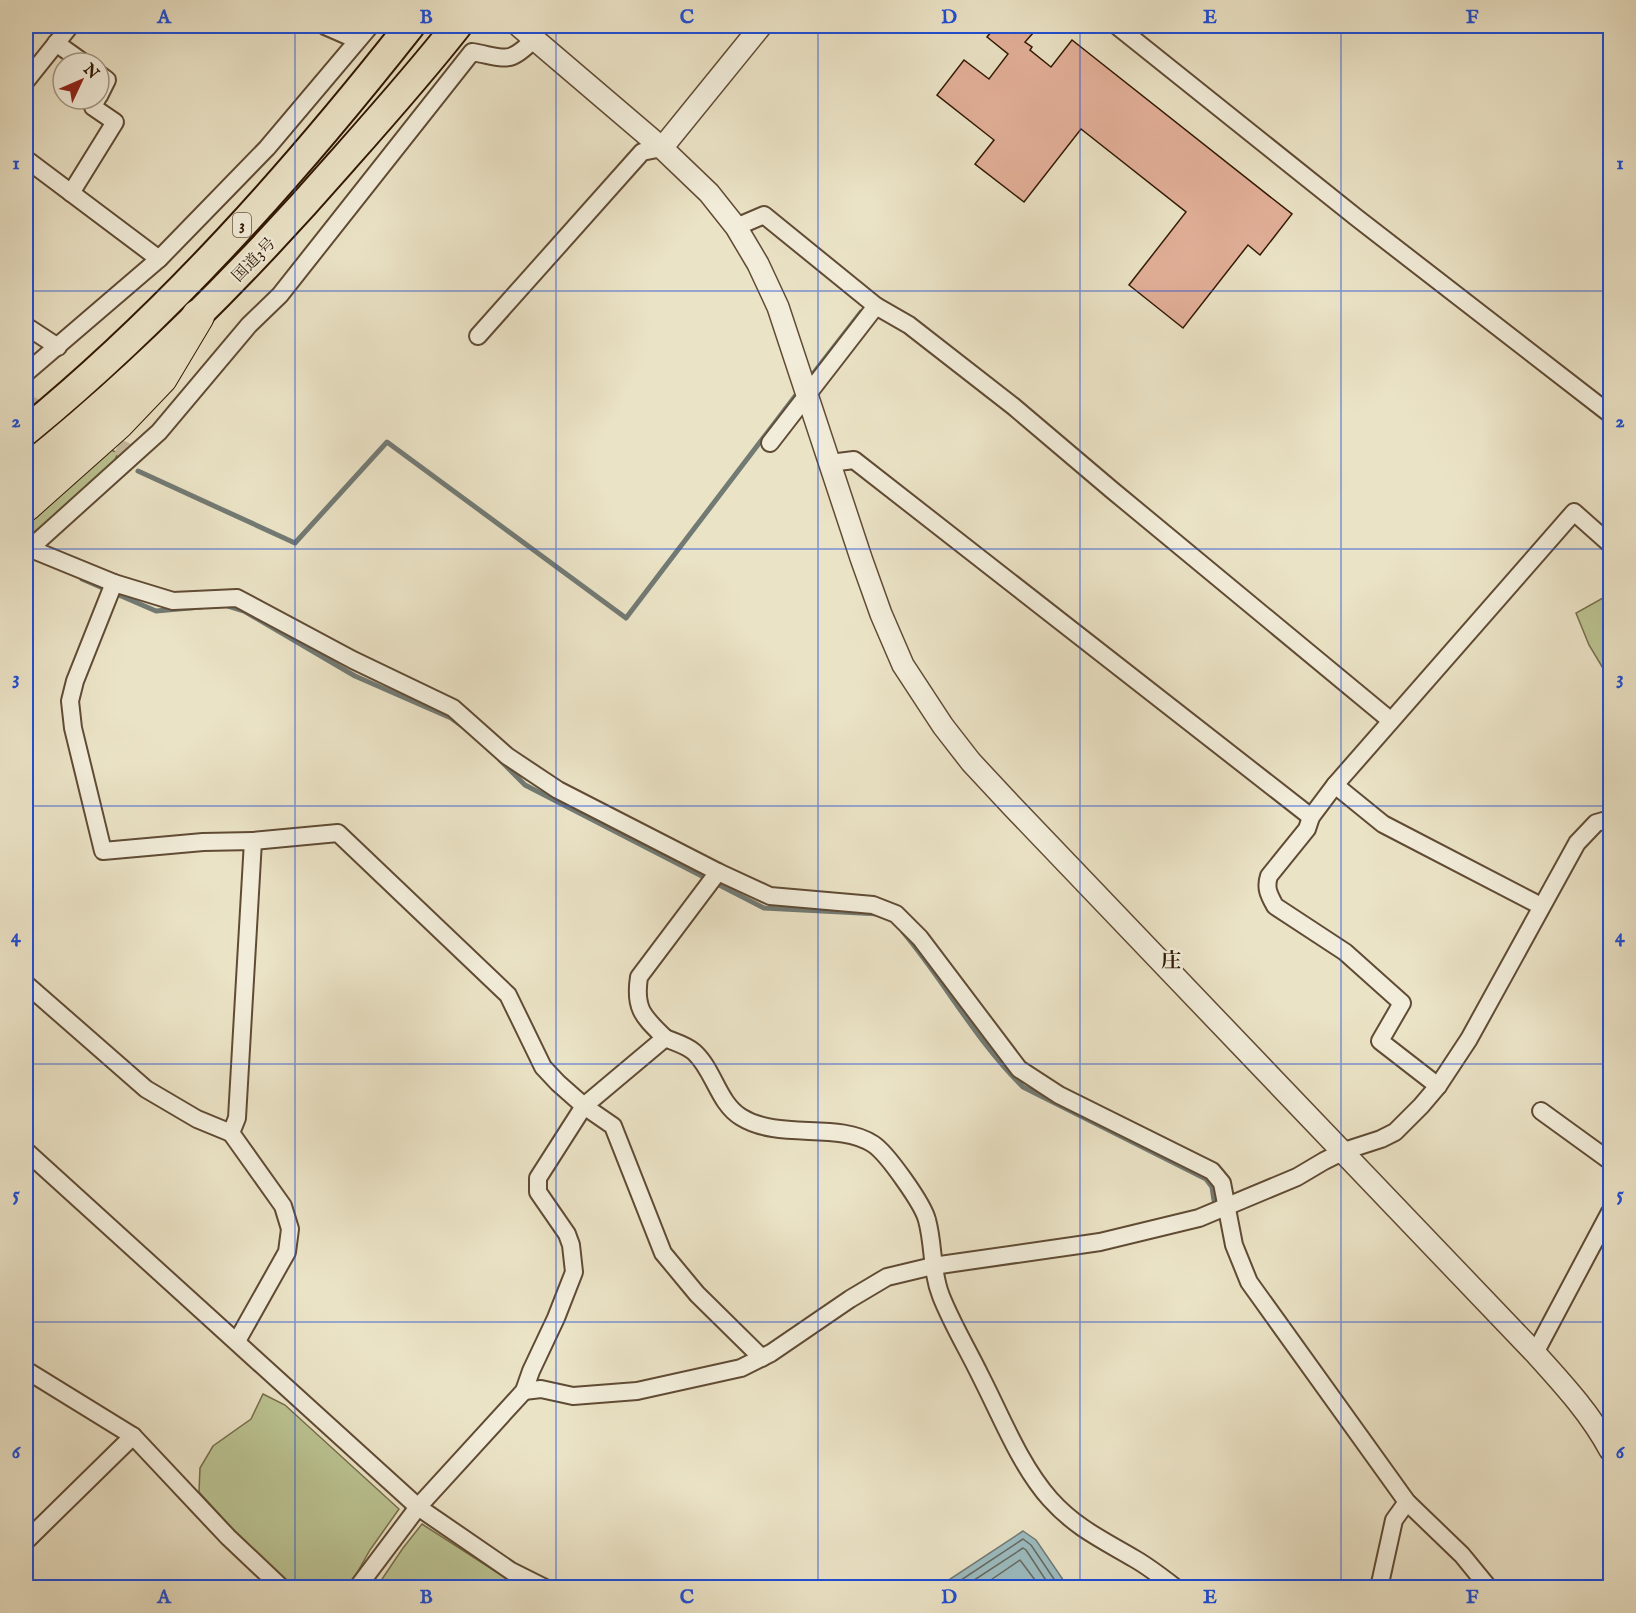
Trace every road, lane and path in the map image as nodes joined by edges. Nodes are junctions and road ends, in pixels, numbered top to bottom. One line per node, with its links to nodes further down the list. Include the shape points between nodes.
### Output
1 (70, 26): 10 (street)
2 (325, 26): 9 (street)
3 (370, 26): 9 (street)
4 (410, 26): 27 (highway, 国道3号 / 3, via 273,193 171,298)
5 (457, 26): 20 (highway, 国道3号 / 3, via 295,214)
6 (761, 26): 14 (street)
7 (1117, 26): 26 (street)
8 (526, 32): 14 (street); 33 (street, via 519,55 506,58 472,52 280,295 249,325 159,432)
9 (357, 40): 18 (street, via 267,148)
10 (56, 43): 11 (street); 12 (street)
11 (67, 51)
12 (26, 81)
13 (99, 111): 16 (street, via 115,122)
14 (663, 148): 17 (street, via 709,193); 22 (street, via 642,152)
15 (26, 159): 16 (street)
16 (71, 193): 18 (street)
17 (736, 227): 19 (street, via 764,215); 25 (street, via 778,308)
18 (159, 259): 23 (street)
19 (876, 306): 25 (street); 35 (street, via 909,325 1013,406)
20 (198, 316): 30 (highway, 国道3号 / 3, via 71,433); 31 (highway, via 161,378 118,423)
21 (26, 326): 23 (street)
22 (478, 336)
23 (58, 347): 24 (street)
24 (26, 373)
25 (807, 393): 28 (street); 29 (street)
26 (1611, 414)
27 (26, 431)
28 (770, 443)
29 (830, 463): 37 (street, via 854,460); 49 (street, via 881,614 903,665 943,726 1012,806)
30 (26, 469)
31 (26, 505)
32 (1611, 544): 35 (street, via 1574,512)
33 (28, 550): 34 (street)
34 (114, 583): 39 (street, via 70,701 103,851); 40 (street, via 173,601 237,598 453,708 507,756 558,790)
35 (1390, 720): 36 (street)
36 (1335, 785): 37 (street); 41 (street, via 1383,824)
37 (1311, 817): 44 (street, via 1307,829 1269,876 1268,895 1275,906 1345,952 1402,1003 1380,1041)
38 (1611, 819): 41 (street, via 1596,823 1577,843)
39 (253, 841): 45 (street, via 338,833 508,995 543,1067); 47 (street, via 237,1118)
40 (718, 872): 43 (street, via 639,977 637,992 643,1016); 51 (street, via 770,896 873,905 896,914 920,938 1019,1069 1059,1095 1212,1171 1222,1183)
41 (1541, 906): 44 (street, via 1469,1039)
42 (26, 984): 47 (street, via 146,1089 196,1119)
43 (665, 1038): 45 (street); 53 (street, via 693,1051 725,1101 755,1126 852,1135 872,1143 892,1161 927,1218)
44 (1438, 1086): 49 (street, via 1395,1132)
45 (584, 1106): 56 (street, via 613,1126 663,1253 697,1294); 58 (street, via 538,1178 538,1192 567,1234 574,1272)
46 (1541, 1111): 50 (street)
47 (231, 1133): 54 (street, via 284,1206 290,1229 286,1252)
48 (26, 1151): 54 (street)
49 (1344, 1151): 51 (street, via 1297,1177); 55 (street)
50 (1611, 1161)
51 (1226, 1206): 53 (street, via 1199,1218 1100,1242); 61 (street, via 1234,1245 1249,1282)
52 (1611, 1212): 55 (street)
53 (933, 1266): 56 (street, via 887,1277); 67 (street, via 940,1296 1018,1450 1050,1499 1097,1539 1137,1559)
54 (237, 1341): 62 (street)
55 (1535, 1353): 60 (street, via 1572,1393)
56 (762, 1358): 58 (street, via 741,1368 637,1391 573,1396 541,1389)
57 (26, 1370): 59 (street)
58 (524, 1391): 62 (street)
59 (133, 1436): 63 (street); 64 (street)
60 (1611, 1450)
61 (1407, 1502): 68 (street, via 1394,1520); 69 (street)
62 (418, 1508): 65 (street); 66 (street, via 511,1571)
63 (26, 1541)
64 (282, 1587)
65 (357, 1587)
66 (544, 1587)
67 (1176, 1587)
68 (1379, 1587)
69 (1489, 1587)

